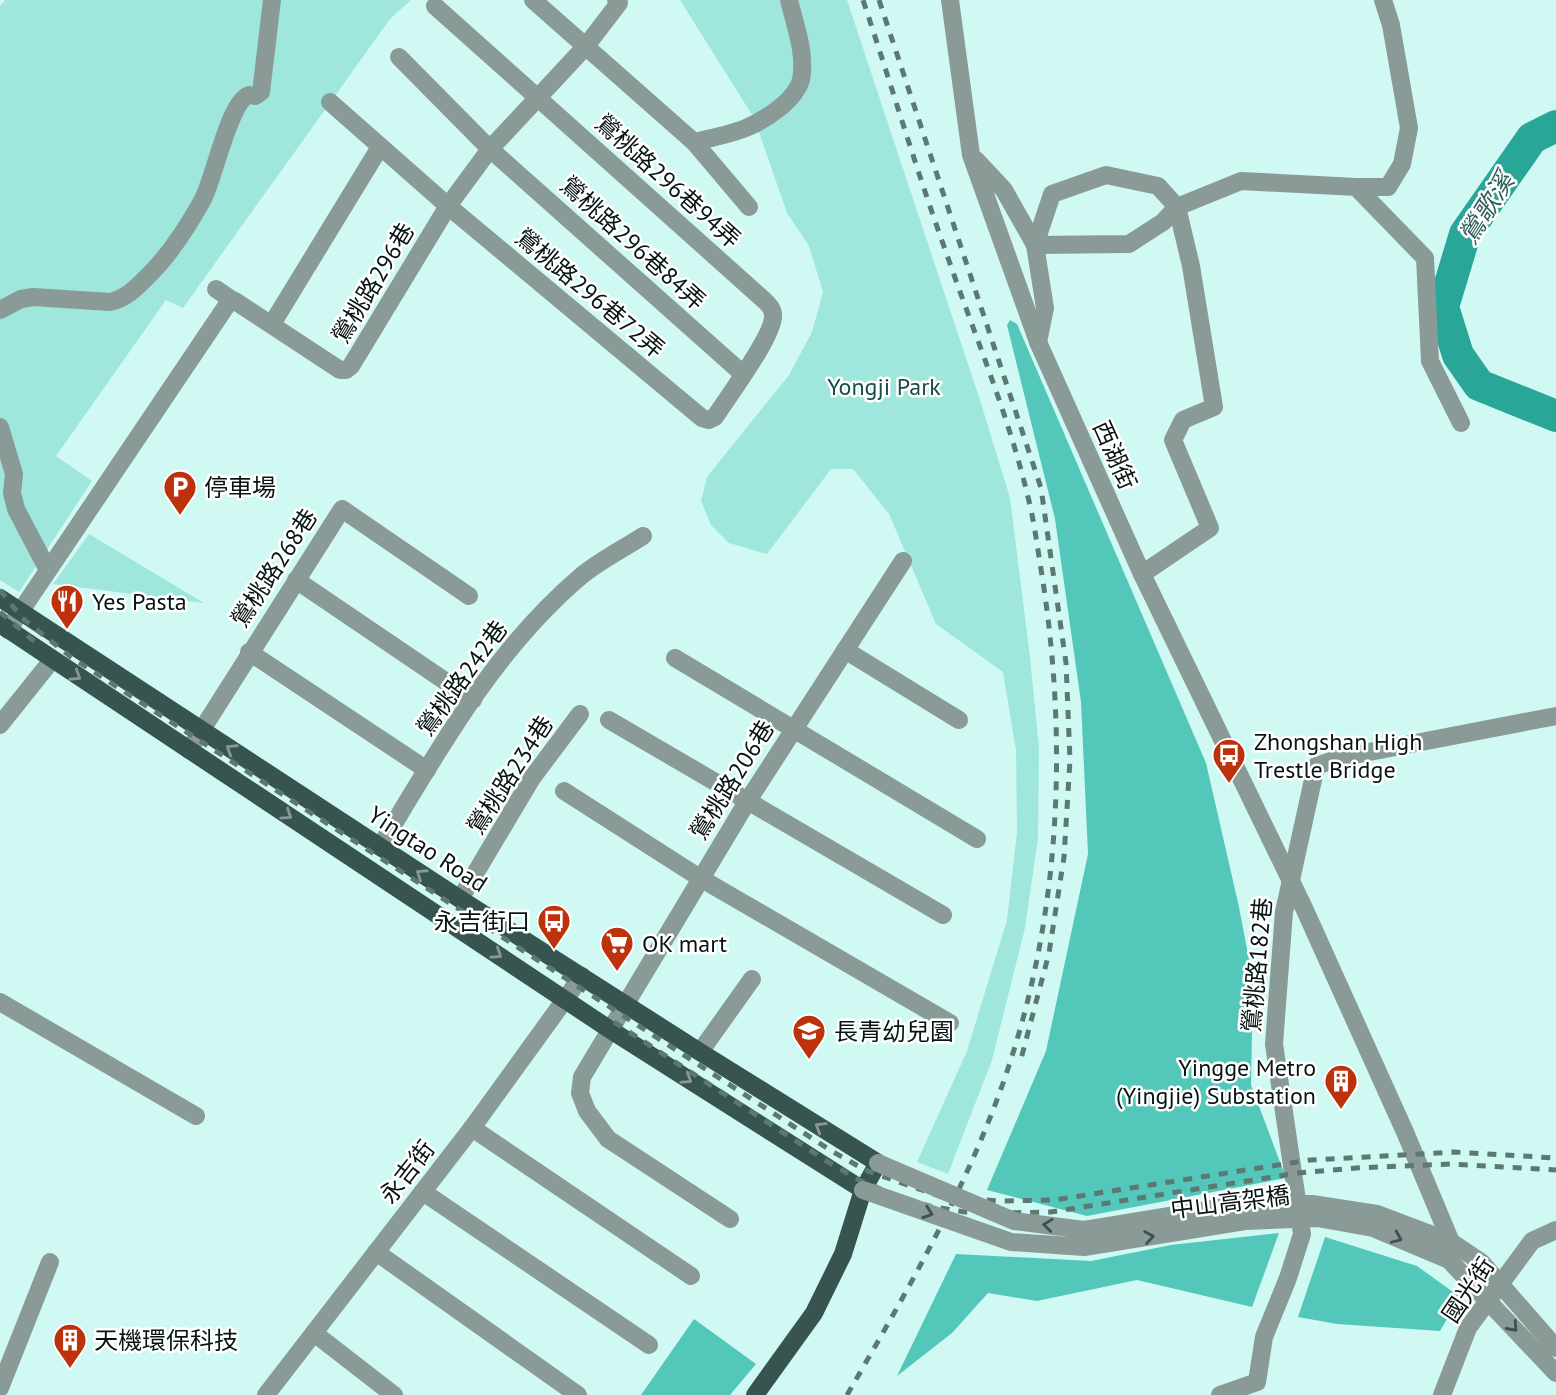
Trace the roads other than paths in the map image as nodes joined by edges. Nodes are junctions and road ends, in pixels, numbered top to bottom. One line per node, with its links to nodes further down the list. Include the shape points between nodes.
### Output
1 (272, 0): 23 (street, via 261,92 239,101 203,199 171,253 121,300 33,297)
2 (533, 0): 8 (street)
3 (789, 0): 12 (street, via 801,46 801,81 792,97 762,122)
4 (950, 0): 15 (street, 西湖街)
5 (1383, 0): 16 (street, via 1409,128 1402,164 1388,187)
6 (618, 2): 8 (street, 鶯桃路296巷)
7 (435, 6): 10 (street, 鶯桃路296巷94弄)
8 (586, 46): 10 (street, 鶯桃路296巷); 12 (street)
9 (399, 57): 14 (street, 鶯桃路296巷84弄)
10 (537, 97): 14 (street, 鶯桃路296巷); 26 (street, 鶯桃路296巷94弄, via 774,312 767,337)
11 (330, 102): 13 (street, 鶯桃路296巷72弄)
12 (694, 142): 18 (street)
13 (380, 148): 17 (street, 鶯桃路296巷72弄); 24 (street)
14 (490, 149): 17 (street, 鶯桃路296巷); 26 (street, 鶯桃路296巷84弄)
15 (971, 155): 20 (street, via 1004,190); 25 (street, 西湖街)
16 (1356, 187): 19 (street, via 1241,181); 27 (street, via 1426,258 1430,361)
17 (448, 206): 24 (street, 鶯桃路296巷, via 346,370); 26 (street, 鶯桃路296巷72弄, via 702,418 715,417)
18 (749, 207)
19 (1177, 207): 20 (street, via 1129,244); 20 (street, via 1158,186 1106,175 1052,194); 32 (street, via 1214,407 1183,420 1173,440 1210,528)
20 (1035, 245): 25 (street, via 1045,308)
21 (216, 289): 22 (street, 鶯桃路296巷)
22 (232, 300): 24 (street, 鶯桃路296巷); 31 (street)
23 (0, 310)
24 (272, 324)
25 (1038, 342): 32 (street, 西湖街)
26 (743, 374)
27 (1461, 423)
28 (0, 427): 31 (street, via 14,474 16,509)
29 (643, 536): 42 (street, 鶯桃路242巷, via 581,576 516,641)
30 (903, 561): 38 (street, 鶯桃路206巷)
31 (48, 570): 36 (street)
32 (1142, 574): 57 (street, 西湖街)
33 (296, 580): 34 (street, 鶯桃路268巷, via 342,509); 39 (street, 鶯桃路268巷); 42 (street)
34 (468, 596)
35 (2, 603): 36 (main road, Yingtao Road)
36 (20, 613): 37 (street); 49 (main road, Yingtao Road)
37 (4, 627): 41 (main road, Yingtao Road)
38 (845, 650): 46 (street); 48 (street, 鶯桃路206巷)
39 (249, 652): 49 (street, 鶯桃路268巷); 51 (street)
40 (676, 658): 48 (street)
41 (52, 660): 47 (street); 50 (main road, Yingtao Road, one-way to 50)
42 (473, 700): 51 (street, 鶯桃路242巷)
43 (580, 714): 58 (street, 鶯桃路234巷, via 532,778)
44 (1556, 716): 57 (street, 鶯桃路182巷, via 1316,766)
45 (609, 720): 53 (street)
46 (959, 720)
47 (0, 724)
48 (793, 729): 53 (street, 鶯桃路206巷); 54 (street)
49 (201, 730): 50 (street, 鶯桃路268巷); 55 (main road, Yingtao Road, one-way to 49)
50 (188, 750): 63 (main road, Yingtao Road, one-way to 63)
51 (427, 769): 55 (street, 鶯桃路242巷)
52 (564, 791): 56 (street)
53 (747, 802): 56 (street, 鶯桃路206巷); 60 (street)
54 (977, 839)
55 (380, 847): 58 (main road, Yingtao Road, one-way to 55)
56 (700, 878): 65 (street, 鶯桃路206巷); 66 (street)
57 (1290, 882): 59 (street, 西湖街); 85 (street, 鶯桃路182巷, via 1274,1044 1302,1234 1264,1336)
58 (460, 899): 61 (main road, Yingtao Road)
59 (1304, 908): 76 (street, 中山高架橋, via 1405,1132)
60 (943, 915)
61 (582, 976): 63 (street, 永吉街); 65 (main road, Yingtao Road)
62 (752, 979): 68 (street)
63 (566, 999): 67 (main road, Yingtao Road); 70 (street, 永吉街)
64 (0, 1002): 69 (street)
65 (625, 1004): 67 (street, 鶯桃路206巷); 68 (main road, Yingtao Road)
66 (950, 1023)
67 (609, 1029): 72 (main road, Yingtao Road, one-way to 72); 74 (street, 鶯桃路206巷, via 582,1077 580,1093 587,1111 608,1139)
68 (700, 1052): 71 (main road, Yingtao Road, one-way to 68)
69 (196, 1116)
70 (472, 1128): 73 (street, 永吉街); 79 (street)
71 (878, 1163): 72 (main road); 76 (street, 中山高架橋, one-way to 71, bridge, via 1377,1214 1312,1204 1243,1204 1084,1230 1014,1221)
72 (863, 1190): 76 (street, 中山高架橋, one-way to 76, bridge, via 1011,1242 1084,1247 1245,1221 1317,1218 1373,1228); 89 (main road, via 843,1254 814,1313)
73 (423, 1192): 77 (street, 永吉街); 81 (street)
74 (730, 1219)
75 (1556, 1230): 91 (street, 國光街, via 1532,1241 1468,1328)
76 (1450, 1251): 82 (street, 中山高架橋, bridge, via 1481,1262); 83 (street, 中山高架橋, one-way to 83, bridge)
77 (376, 1252): 80 (street, 永吉街); 88 (street)
78 (50, 1262): 84 (street)
79 (691, 1276)
80 (314, 1333): 86 (street, 永吉街); 87 (street)
81 (649, 1345)
82 (1556, 1348)
83 (1556, 1374)
84 (0, 1388)
85 (1263, 1388): 90 (street, 鶯桃路182巷)
86 (266, 1395)
87 (394, 1395)
88 (578, 1395)
89 (755, 1395)
90 (1220, 1395)
91 (1442, 1395)

